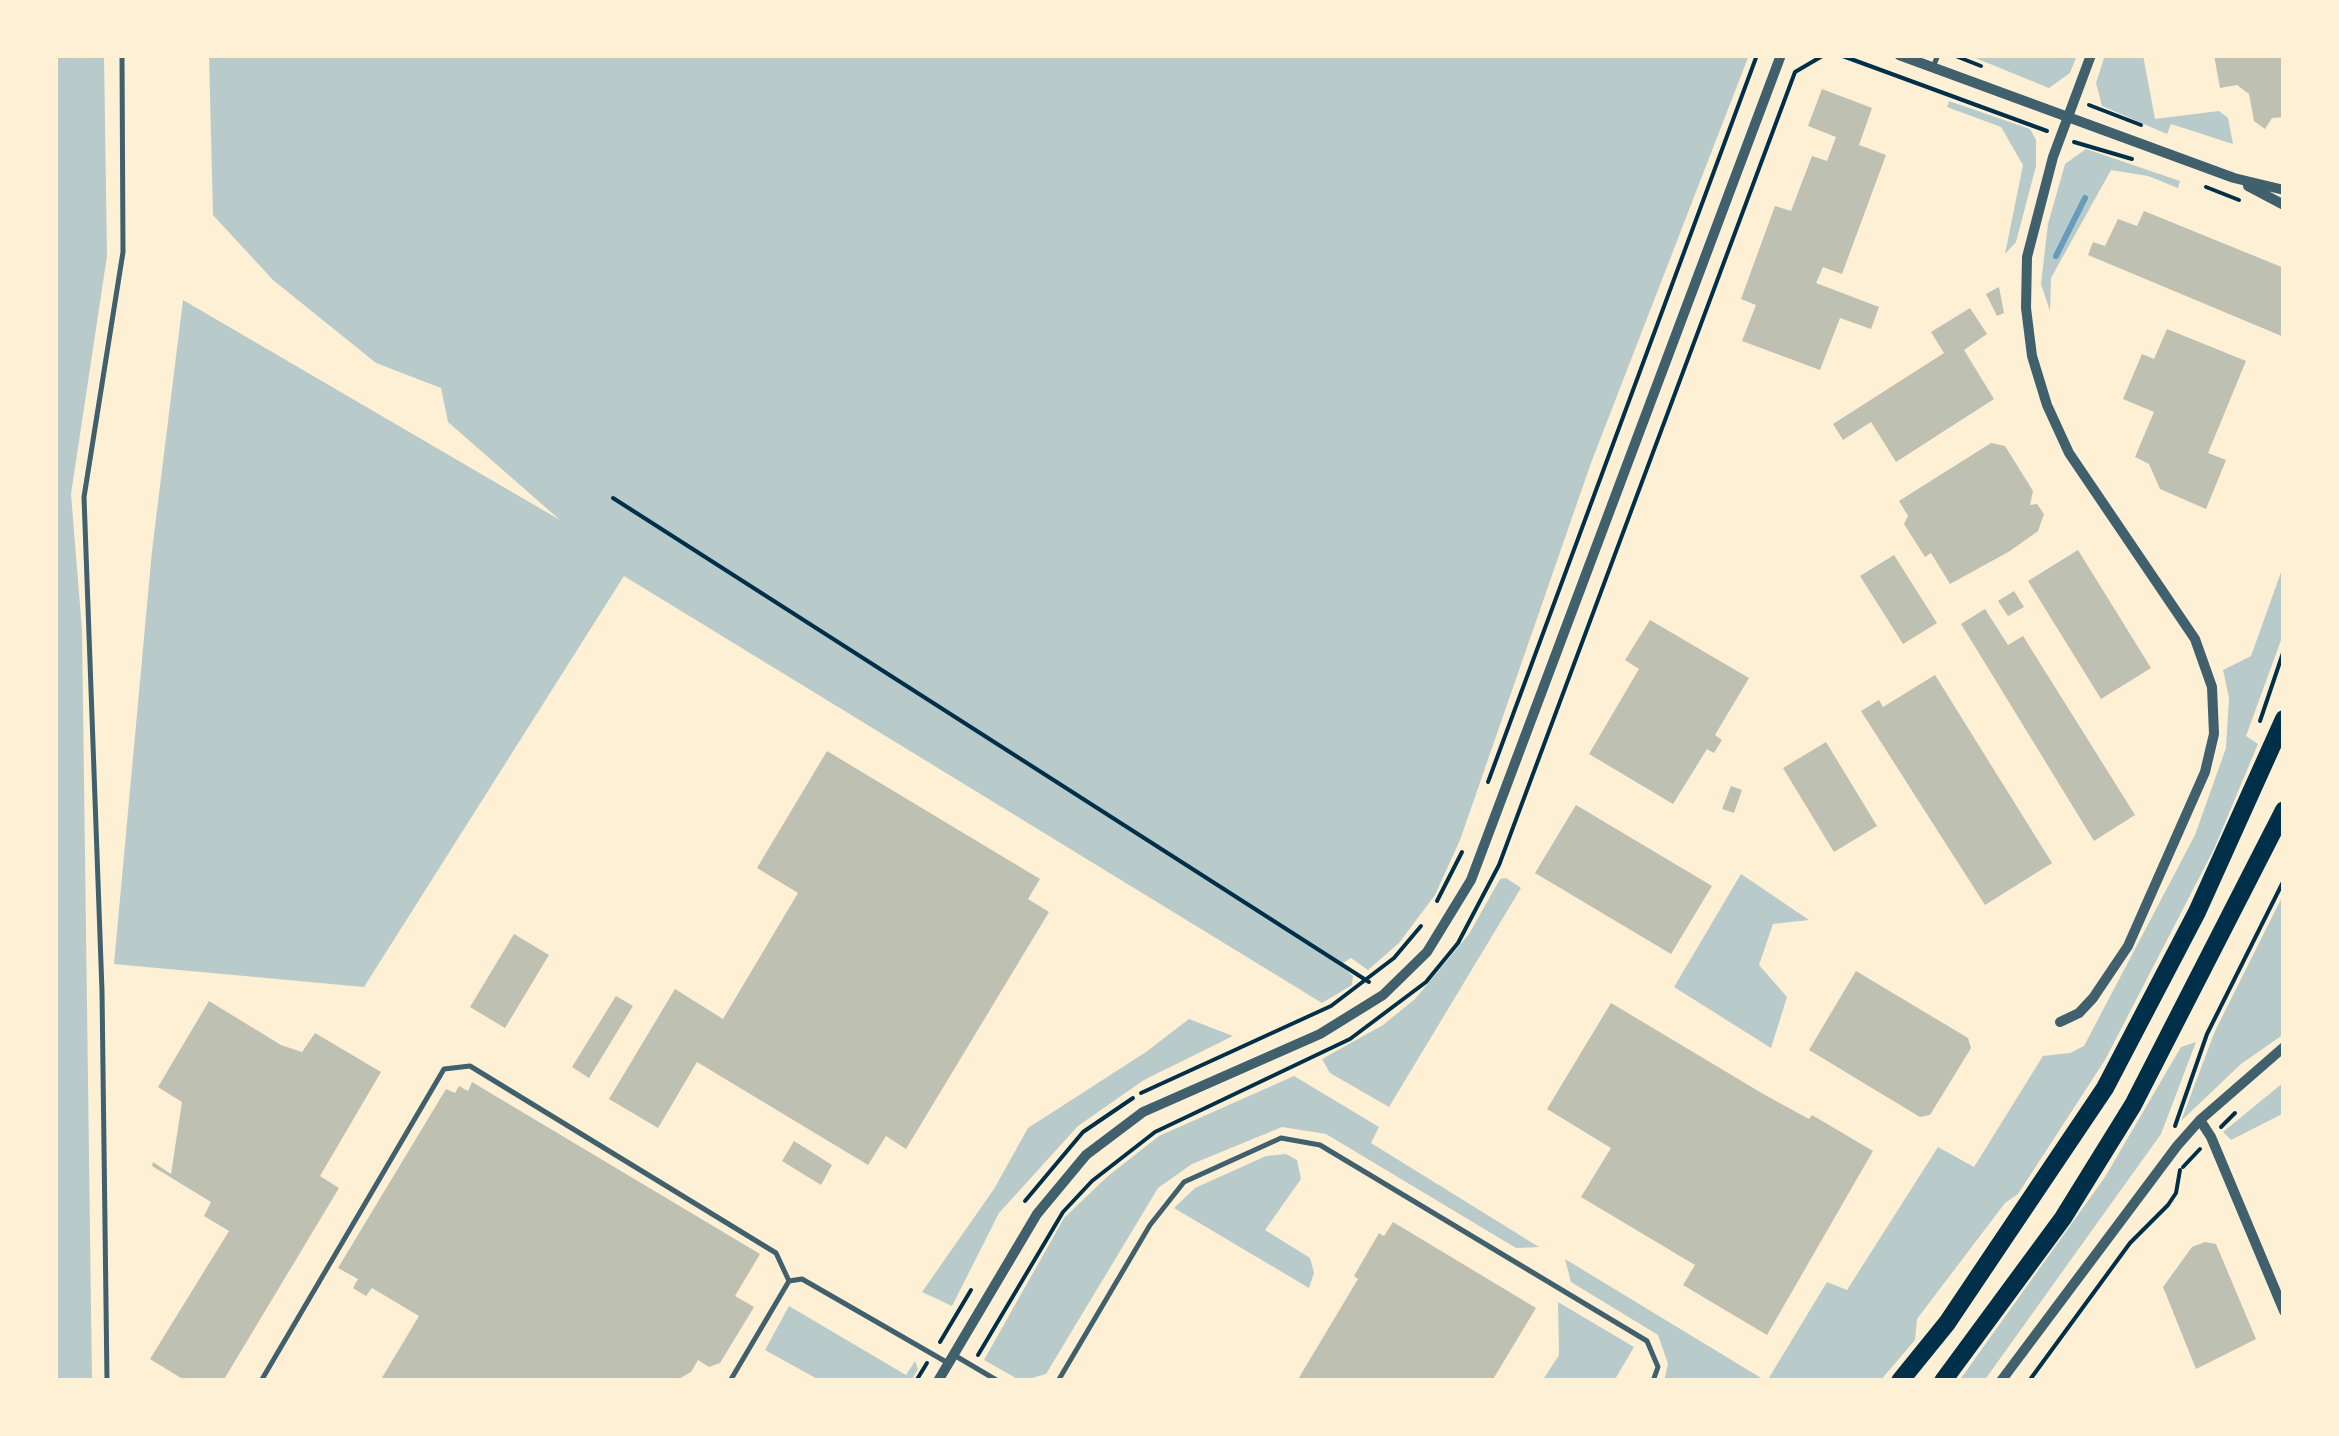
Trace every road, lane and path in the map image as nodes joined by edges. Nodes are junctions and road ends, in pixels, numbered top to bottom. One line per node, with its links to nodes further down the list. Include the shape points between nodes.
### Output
1 (122, 55): 42 (lane, via 123,252 84,497 102,991)
2 (1757, 55): 23 (path)
3 (1780, 55): 28 (street, via 1471,880 1426,952)
4 (1824, 55): 41 (path, via 1795,72 1499,866 1458,943 1426,982 1364,1030 1155,1132 1092,1181 1063,1212)
5 (1840, 55): 11 (path)
6 (1899, 55): 9 (street)
7 (1938, 55): 9 (lane)
8 (2092, 55): 10 (street)
9 (1933, 68): 10 (street)
10 (2068, 116): 14 (street); 29 (street, via 2027,257 2032,356 2069,453 2195,639 2212,687 2214,734 2205,772 2128,946 2093,998)
11 (2026, 123)
12 (2090, 148): 13 (path)
13 (2147, 165)
14 (2234, 178): 16 (street); 18 (street)
15 (2195, 183): 17 (path)
16 (2284, 190)
17 (2248, 204)
18 (2284, 204)
19 (613, 498): 27 (path)
20 (2284, 650): 22 (path)
21 (2284, 719): 50 (highway, via 2198,912 2105,1088)
22 (2256, 735)
23 (1484, 793)
24 (2284, 810): 51 (highway, via 2133,1105 2064,1218)
25 (1464, 849): 27 (path, via 1421,927)
26 (2284, 880): 33 (path, via 2207,1034 2175,1115)
27 (1368, 981): 28 (path); 35 (path, via 1302,1021 1120,1105 1050,1166)
28 (1384, 995): 40 (street, via 1320,1034 1143,1112 1086,1154 1037,1214)
29 (2060, 1022)
30 (2284, 1047): 32 (street)
31 (2236, 1112): 34 (path)
32 (2200, 1120): 34 (street); 52 (street)
33 (2175, 1131)
34 (2212, 1137): 38 (street); 53 (path, via 2180,1170 2168,1205 2130,1243)
35 (1017, 1214)
36 (790, 1280): 39 (lane, via 802,1279); 43 (lane, via 776,1253 470,1066 444,1069); 44 (lane)
37 (973, 1286): 39 (path)
38 (2284, 1311)
39 (932, 1354): 40 (lane); 45 (path)
40 (951, 1359): 41 (lane); 46 (street)
41 (972, 1366): 47 (lane)
42 (107, 1381)
43 (261, 1381)
44 (730, 1381)
45 (916, 1381)
46 (938, 1381)
47 (998, 1381)
48 (1058, 1381): 49 (lane, via 1150,1225 1184,1182 1281,1138 1320,1145 1647,1341 1658,1366)
49 (1653, 1381)
50 (1900, 1381)
51 (1942, 1381)
52 (2002, 1381)
53 (2030, 1381)

